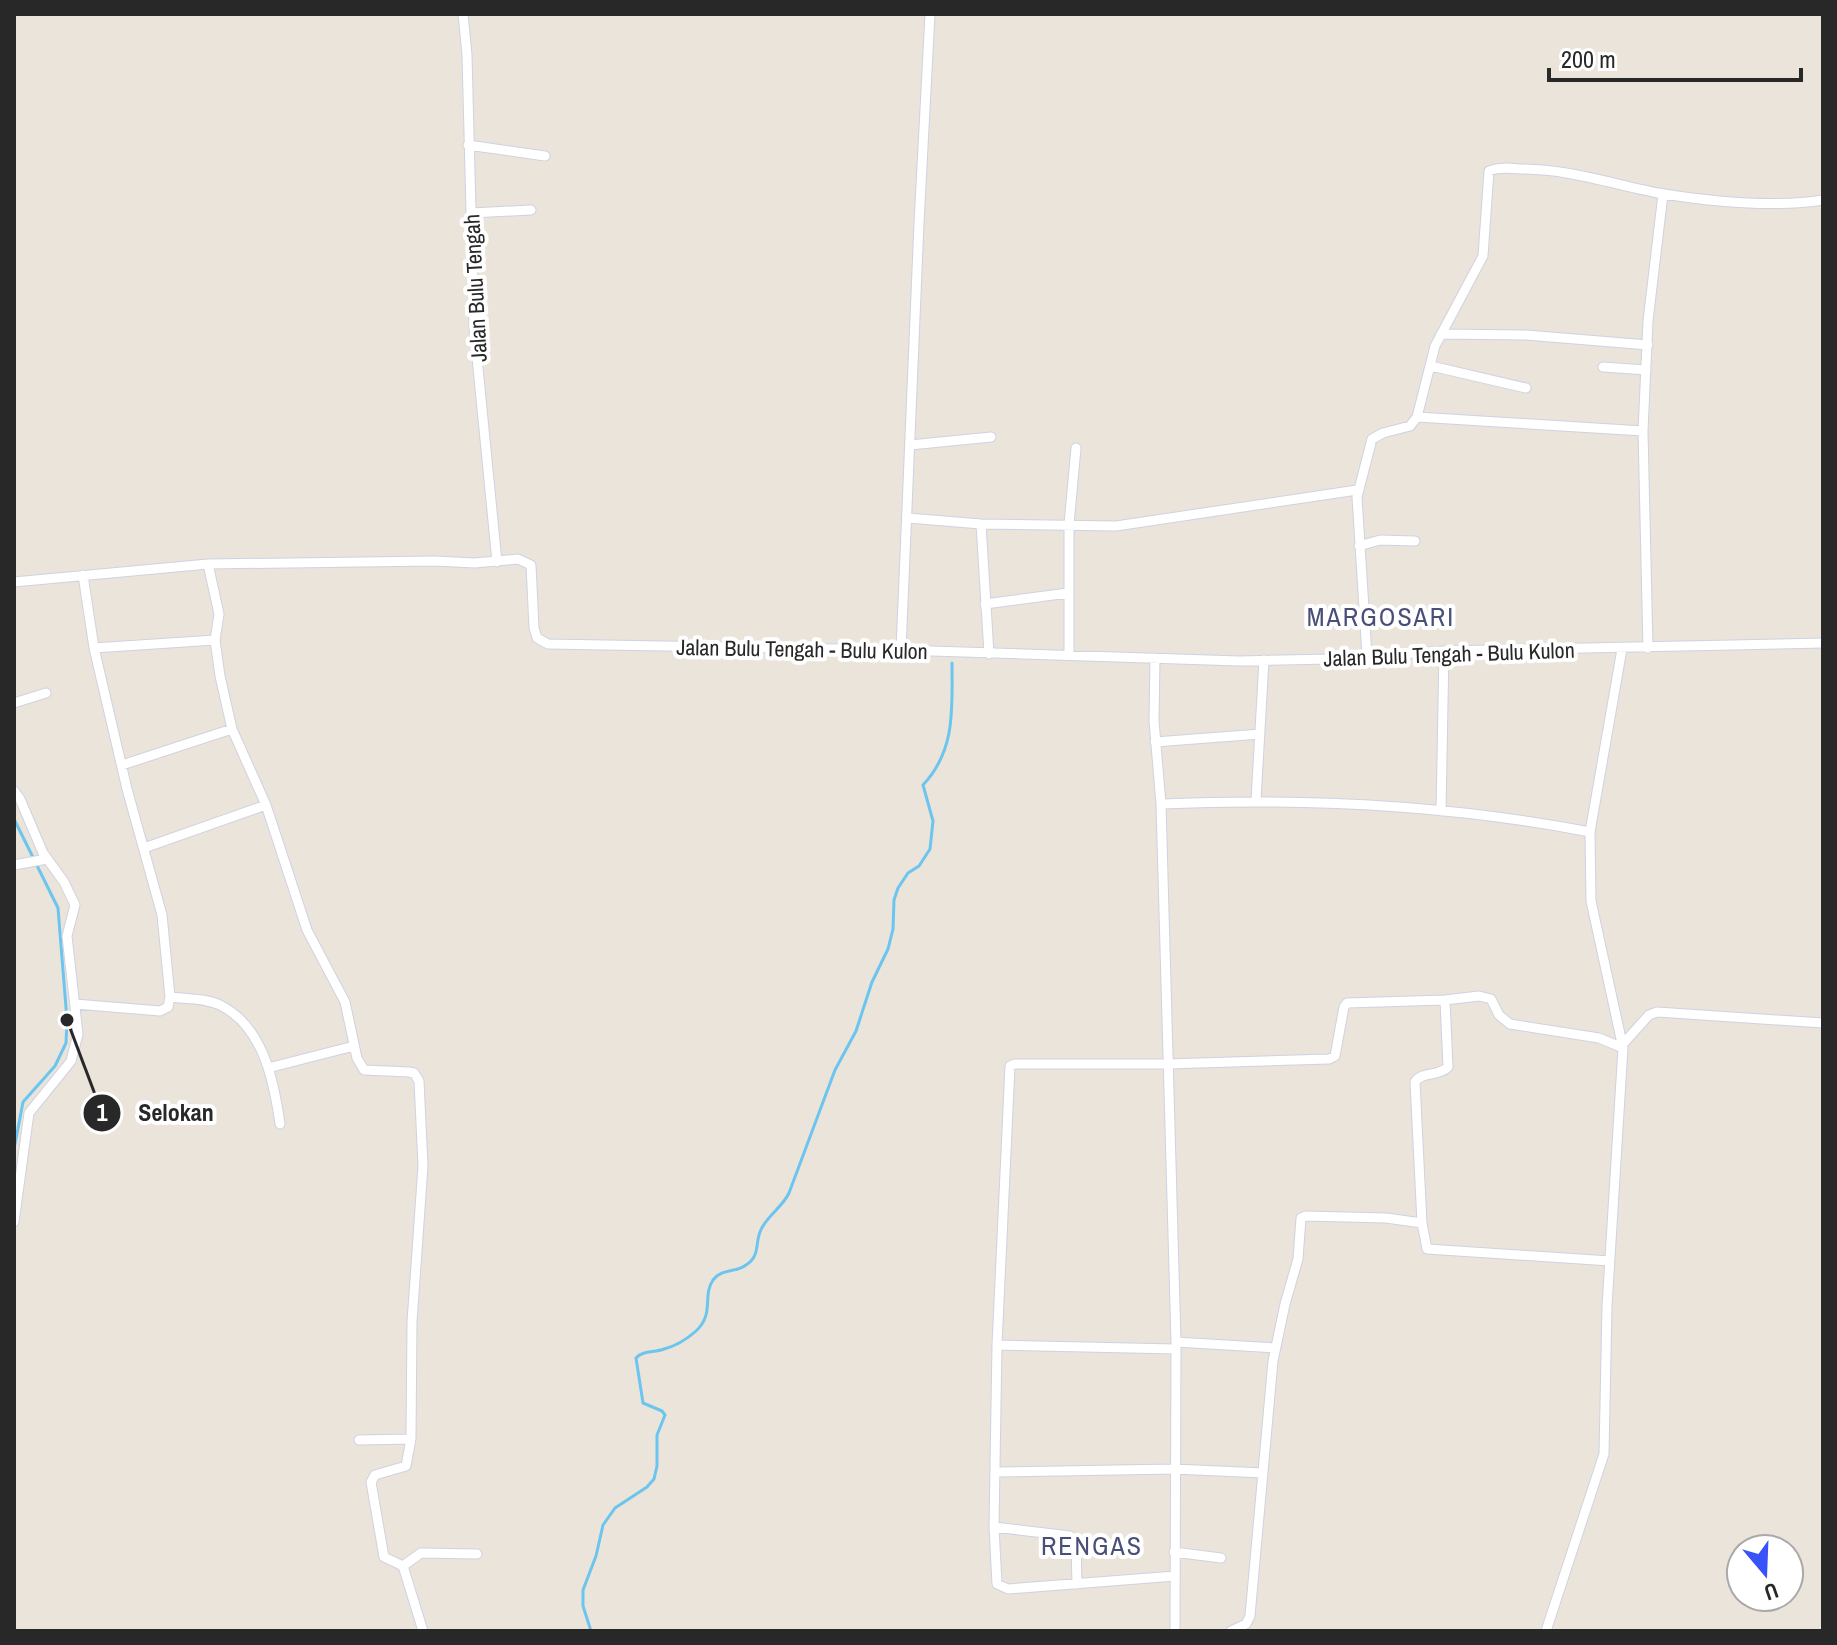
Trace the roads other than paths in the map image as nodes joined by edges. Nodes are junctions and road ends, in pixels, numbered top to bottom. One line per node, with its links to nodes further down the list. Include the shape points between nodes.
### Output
1 (463, 14): 3 (street, Jalan Bulu Tengah)
2 (930, 14): 18 (street)
3 (468, 145): 4 (street); 8 (street, Jalan Bulu Tengah)
4 (545, 156)
5 (1663, 194): 6 (street, via 1778,204); 9 (street, via 1583,174 1489,171 1483,256); 10 (street)
6 (1823, 200)
7 (531, 210): 8 (street)
8 (471, 213): 26 (street, Jalan Bulu Tengah, via 474,327)
9 (1441, 334): 10 (street); 11 (street)
10 (1648, 345): 13 (street)
11 (1431, 366): 14 (street); 15 (street)
12 (1603, 367): 13 (street)
13 (1646, 370): 16 (street)
14 (1526, 388)
15 (1417, 417): 16 (street); 20 (street, via 1410,426 1372,439)
16 (1643, 431): 35 (street)
17 (991, 437): 18 (street)
18 (910, 445): 21 (street)
19 (1076, 448): 23 (street)
20 (1357, 490): 23 (street, via 1116,526); 25 (street)
21 (908, 518): 22 (street); 37 (street)
22 (981, 524): 23 (street); 31 (street)
23 (1069, 524): 30 (street)
24 (1415, 541): 25 (street, via 1380,540)
25 (1359, 546): 41 (street)
26 (497, 562): 27 (street, Jalan Bulu Tengah - Bulu Kulon); 37 (street, Jalan Bulu Tengah - Bulu Kulon, via 518,559 531,565 534,628 537,638 548,644)
27 (208, 564): 28 (street, Jalan Bulu Tengah - Bulu Kulon); 32 (street, via 219,614)
28 (83, 575): 29 (street, Jalan Bulu Tengah - Bulu Kulon); 34 (street)
29 (14, 582)
30 (1068, 593): 31 (street); 40 (street)
31 (985, 604): 39 (street)
32 (215, 640): 34 (street); 46 (street)
33 (1823, 643): 35 (street, Jalan Bulu Tengah - Bulu Kulon)
34 (94, 648): 49 (street)
35 (1648, 648): 36 (street, Jalan Bulu Tengah - Bulu Kulon)
36 (1622, 649): 38 (street, Jalan Bulu Tengah - Bulu Kulon); 55 (street)
37 (901, 650): 39 (street, Jalan Bulu Tengah - Bulu Kulon)
38 (1444, 651): 41 (street, Jalan Bulu Tengah - Bulu Kulon); 54 (street)
39 (989, 654): 40 (street, Jalan Bulu Tengah - Bulu Kulon)
40 (1069, 655): 42 (street, Jalan Bulu Tengah - Bulu Kulon)
41 (1367, 656): 43 (street, Jalan Bulu Tengah - Bulu Kulon)
42 (1155, 658): 43 (street, Jalan Bulu Tengah - Bulu Kulon); 48 (street)
43 (1264, 660): 47 (street)
44 (46, 693): 45 (street)
45 (14, 703)
46 (232, 729): 49 (street); 53 (street)
47 (1260, 734): 48 (street); 51 (street)
48 (1155, 742): 52 (street)
49 (122, 765): 56 (street)
50 (14, 791): 57 (street)
51 (1256, 800): 52 (street); 54 (street)
52 (1161, 804): 65 (street)
53 (266, 805): 56 (street); 63 (street, via 304,924 345,1002)
54 (1441, 811): 55 (street)
55 (1590, 832): 64 (street, via 1591,901)
56 (144, 848): 59 (street, via 162,915)
57 (46, 860): 58 (street); 61 (street, via 75,905 67,936)
58 (14, 865)
59 (170, 997): 61 (street, via 168,1007 160,1011); 66 (street, via 208,1001 232,1013 254,1037)
60 (1445, 1000): 64 (street, via 1486,997 1510,1024 1599,1038); 65 (street, via 1347,1003 1332,1059); 70 (street, via 1448,1067 1415,1082)
61 (75, 1004): 68 (street, via 78,1034 71,1061 31,1108)
62 (1823, 1023): 64 (street, via 1657,1012)
63 (354, 1046): 66 (street); 75 (street, via 364,1070 409,1072 419,1081 423,1166 412,1322)
64 (1623, 1047): 71 (street)
65 (1168, 1064): 72 (street, via 1010,1066); 73 (street)
66 (268, 1068): 67 (street)
67 (280, 1124)
68 (18, 1156): 69 (street)
69 (14, 1222)
70 (1422, 1223): 71 (street, via 1429,1251); 74 (street, via 1301,1218 1298,1259)
71 (1610, 1261): 90 (street, via 1603,1460)
72 (997, 1345): 73 (street); 78 (street)
73 (1176, 1345): 74 (street); 77 (street)
74 (1275, 1348): 79 (street)
75 (411, 1439): 76 (street); 84 (street, via 406,1466 375,1475 371,1482 384,1557)
76 (359, 1440)
77 (1174, 1469): 78 (street); 79 (street); 81 (street)
78 (996, 1472): 80 (street)
79 (1263, 1473): 89 (street, via 1250,1616)
80 (994, 1527): 86 (street, via 1072,1537); 86 (street, via 996,1578 1002,1588)
81 (1174, 1552): 83 (street); 85 (street)
82 (477, 1554): 84 (street, via 421,1553)
83 (1221, 1558)
84 (403, 1566): 87 (street)
85 (1175, 1576): 86 (street); 88 (street)
86 (1077, 1584)
87 (423, 1631)
88 (1175, 1631)
89 (1231, 1631)
90 (1546, 1631)

